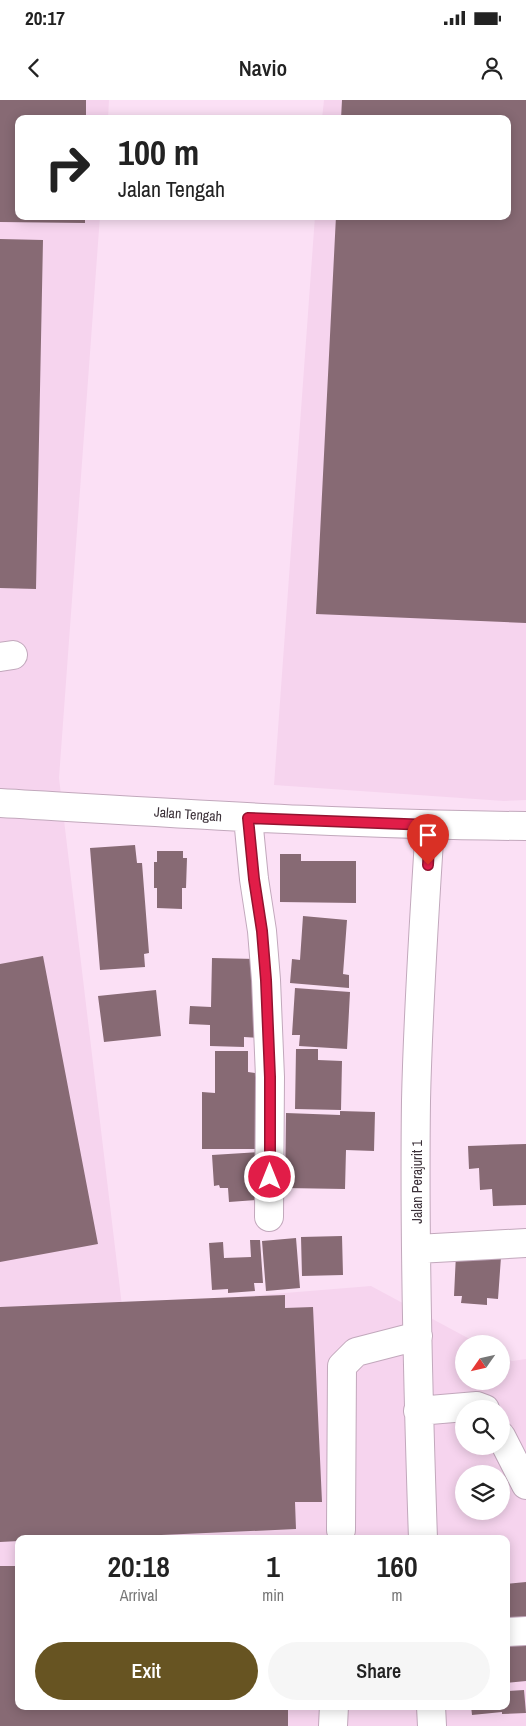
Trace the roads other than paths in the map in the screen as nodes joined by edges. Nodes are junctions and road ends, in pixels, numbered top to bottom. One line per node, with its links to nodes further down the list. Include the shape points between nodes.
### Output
1 (0, 803): 2 (street, Jalan Tengah)
2 (248, 818): 3 (street, Jalan Tengah); 5 (street, via 266,980 270,1077)
3 (430, 825): 4 (street, Jalan Tengah); 7 (street, Jalan Perajurit 1, via 417,1091)
4 (526, 826)
5 (269, 1217)
6 (526, 1244): 7 (street)
7 (417, 1249): 8 (street, Jalan Perajurit 1)
8 (418, 1336): 10 (street, Jalan Perajurit 1); 13 (street, via 356,1352 342,1366)
9 (455, 1408): 10 (street)
10 (418, 1411): 14 (street, Jalan Perajurit 1)
11 (510, 1454): 12 (street)
12 (526, 1485)
13 (341, 1530)
14 (423, 1535)
15 (526, 1631): 16 (street)
16 (510, 1632)
17 (334, 1710): 19 (street)
18 (431, 1710): 20 (street)
19 (332, 1726)
20 (432, 1726)

